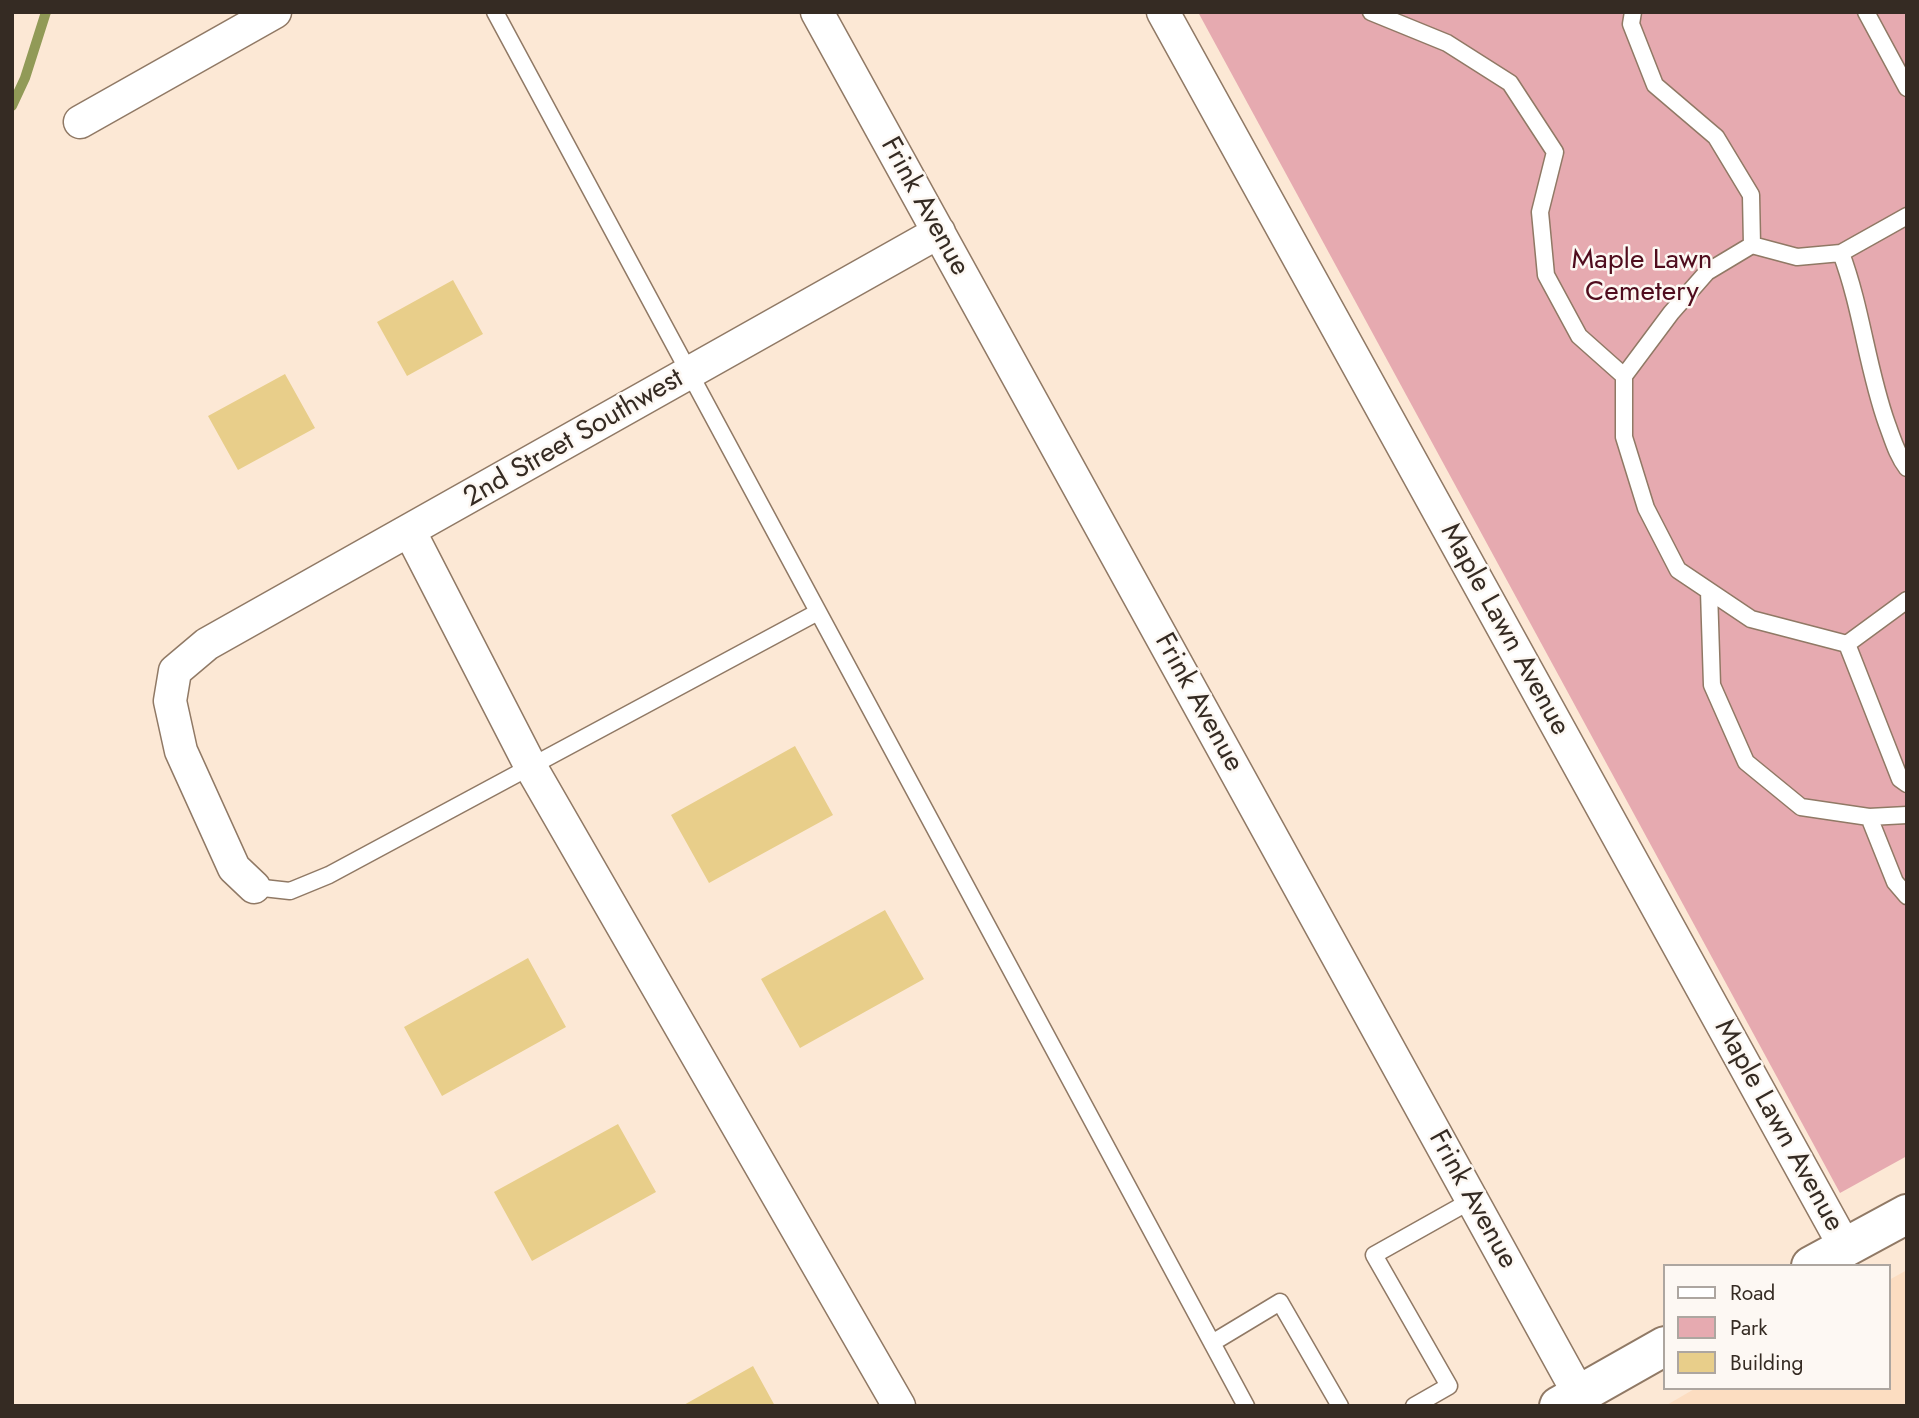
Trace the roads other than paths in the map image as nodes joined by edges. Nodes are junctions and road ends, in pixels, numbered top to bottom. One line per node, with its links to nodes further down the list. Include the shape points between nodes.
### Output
1 (275, 12): 9 (street)
2 (495, 12): 14 (lane)
3 (817, 12): 11 (street, Frink Avenue)
4 (1163, 12): 30 (street, Maple Lawn Avenue)
5 (1371, 12): 15 (lane, via 1447,43 1510,83 1555,152 1540,212 1546,275 1579,337)
6 (1633, 12): 12 (lane, via 1631,24 1655,85 1716,137 1751,195)
7 (1866, 12): 8 (lane)
8 (1907, 88)
9 (80, 122)
10 (1907, 216): 13 (lane)
11 (939, 232): 14 (street, 2nd Street Southwest); 28 (street, Frink Avenue)
12 (1752, 245): 13 (lane, via 1797,257); 15 (lane, via 1707,272)
13 (1841, 253): 16 (lane, via 1854,288 1873,384)
14 (690, 373): 17 (street, 2nd Street Southwest); 20 (lane)
15 (1624, 376): 18 (lane, via 1624,437 1646,508 1678,570)
16 (1907, 468)
17 (410, 532): 22 (street); 26 (street, 2nd Street Southwest, via 207,644 175,671 170,701 181,751 234,868)
18 (1709, 591): 21 (lane, via 1751,619); 25 (lane, via 1712,685 1746,762 1801,807)
19 (1907, 600): 21 (lane)
20 (818, 612): 22 (lane); 32 (lane)
21 (1846, 644): 23 (lane, via 1900,779)
22 (532, 769): 26 (lane, via 329,875 290,891); 35 (street)
23 (1907, 784)
24 (1907, 815): 25 (lane)
25 (1869, 817): 27 (lane, via 1895,882)
26 (254, 887)
27 (1907, 896)
28 (1472, 1200): 34 (street, Frink Avenue); 38 (lane, via 1374,1255 1449,1386)
29 (1907, 1214): 30 (street)
30 (1845, 1247): 31 (street)
31 (1815, 1264)
32 (1212, 1343): 36 (lane); 37 (lane, via 1280,1302)
33 (1664, 1347): 34 (street)
34 (1569, 1400)
35 (899, 1406)
36 (1246, 1406)
37 (1340, 1406)
38 (1415, 1406)

